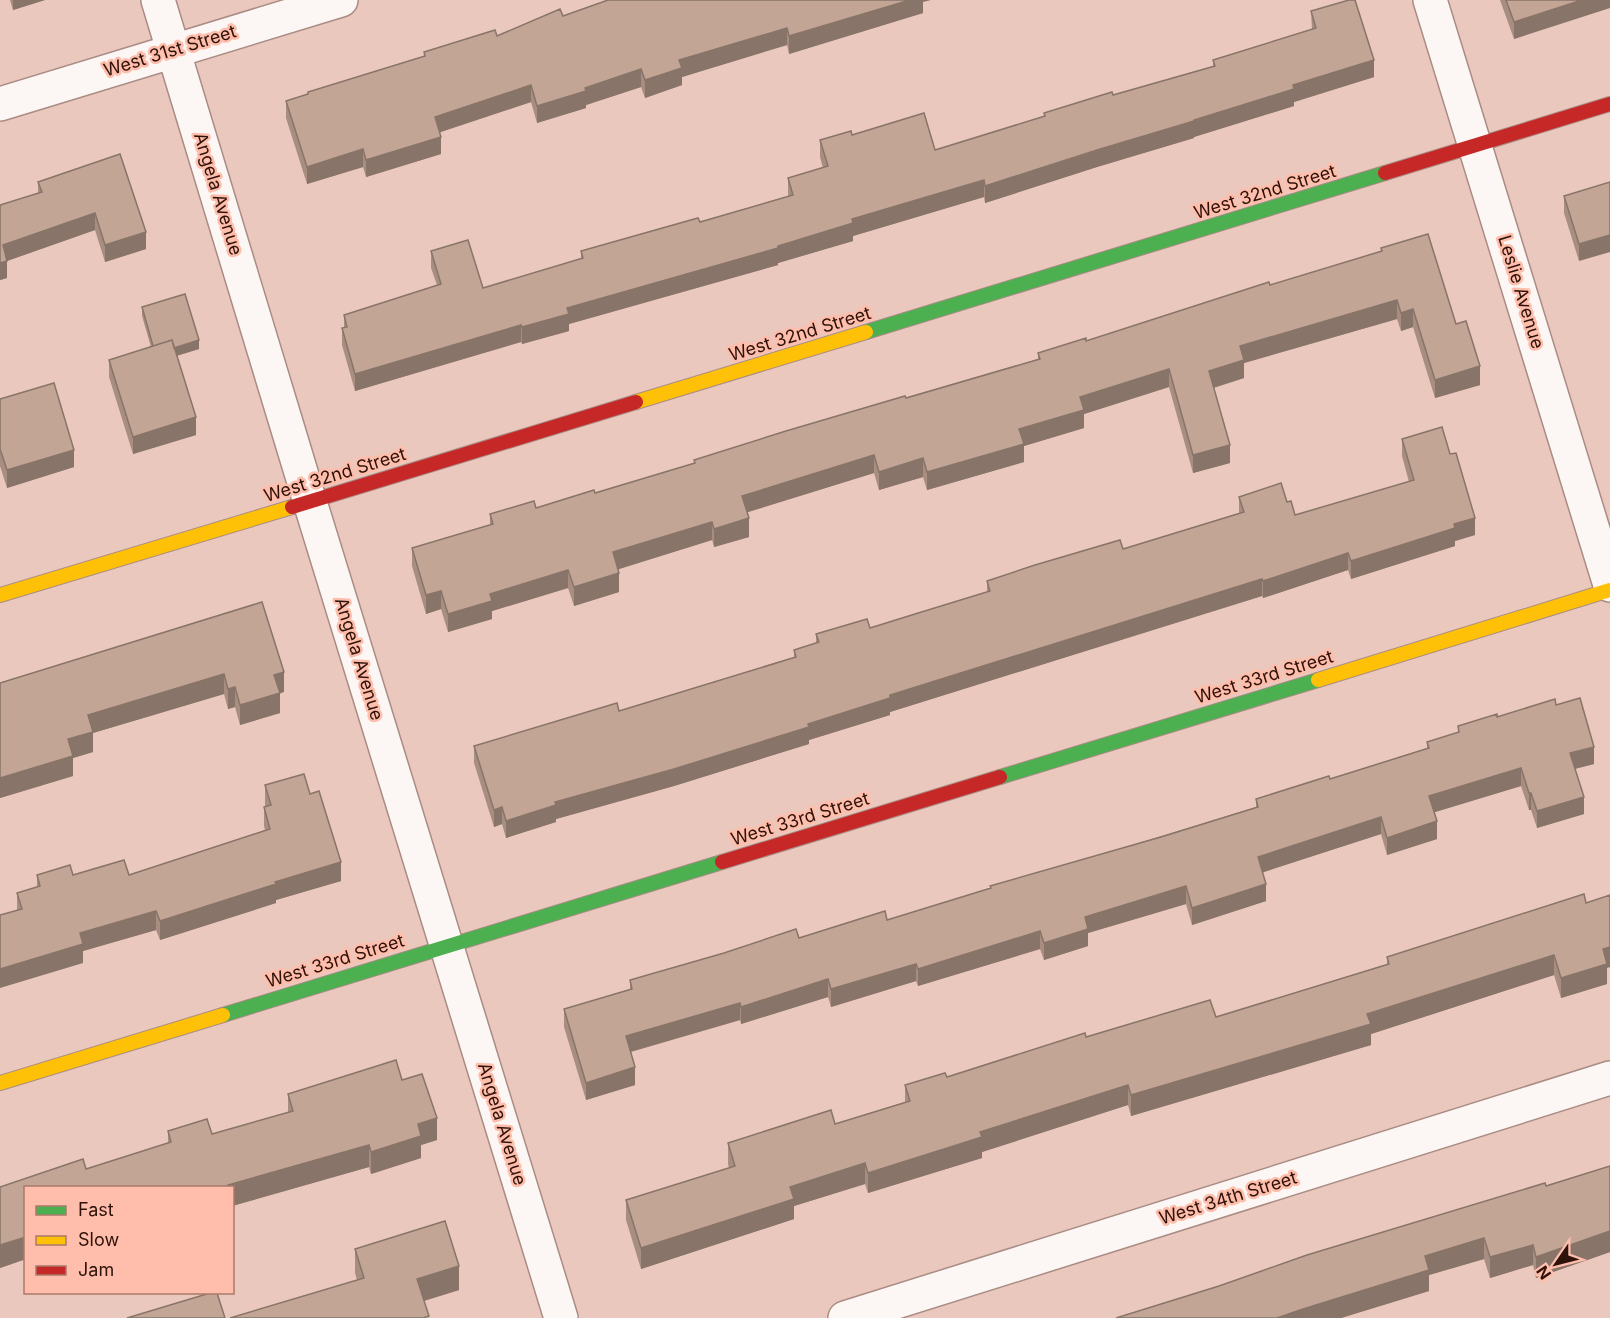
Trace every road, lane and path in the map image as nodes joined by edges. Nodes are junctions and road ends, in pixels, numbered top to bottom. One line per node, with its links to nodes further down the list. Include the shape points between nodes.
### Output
1 (158, 0): 4 (street, Angela Avenue)
2 (341, 0): 4 (street, West 31st Street)
3 (1430, 0): 7 (street, Leslie Avenue)
4 (174, 50): 5 (street, West 31st Street); 8 (street, Angela Avenue)
5 (0, 104)
6 (1610, 104): 7 (street, West 32nd Street)
7 (1476, 146): 8 (street, West 32nd Street); 9 (street, Leslie Avenue)
8 (310, 502): 11 (street, West 32nd Street); 12 (street, Angela Avenue)
9 (1610, 585)
10 (1610, 590): 12 (street, West 33rd Street)
11 (0, 595)
12 (447, 945): 14 (street, West 33rd Street); 15 (street, Angela Avenue)
13 (1610, 1078): 16 (street, West 34th Street)
14 (0, 1083)
15 (561, 1318)
16 (845, 1318)

